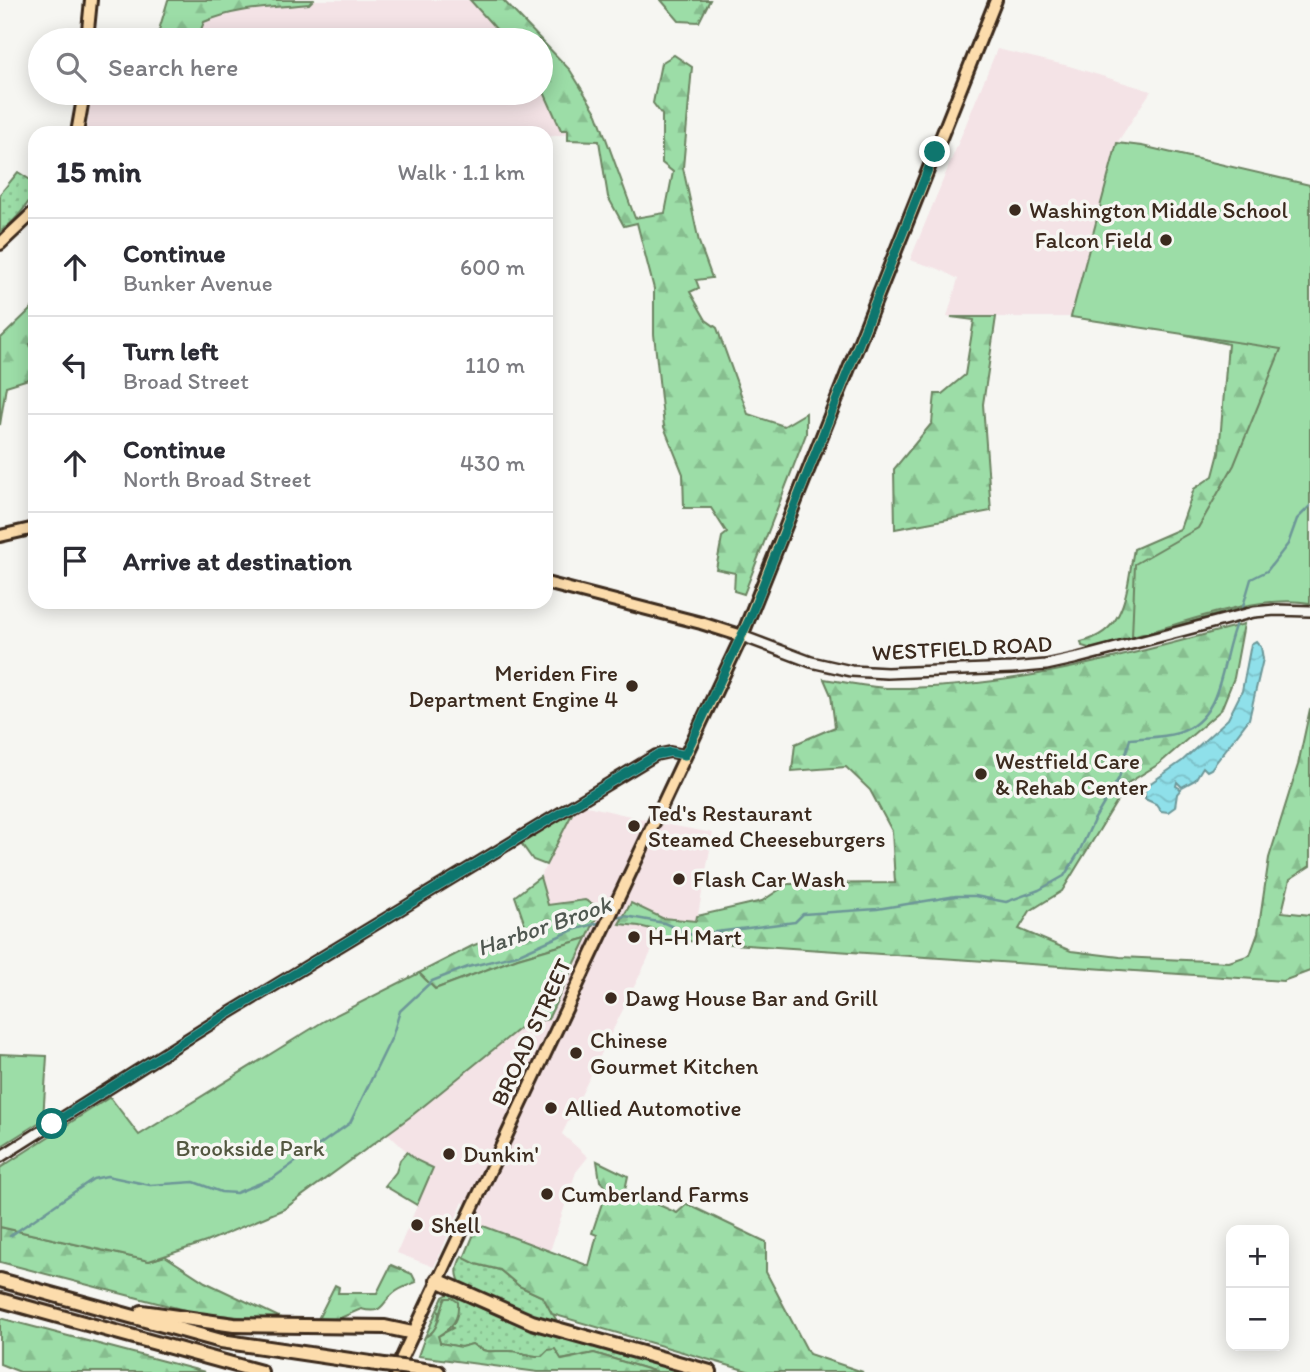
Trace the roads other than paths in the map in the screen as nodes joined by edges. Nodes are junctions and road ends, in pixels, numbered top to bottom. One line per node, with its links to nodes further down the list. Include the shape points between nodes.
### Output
1 (91, 0): 3 (main road)
2 (996, 0): 12 (main road, BROAD STREET)
3 (88, 28)
4 (82, 105): 5 (main road)
5 (78, 126)
6 (28, 218): 7 (main road)
7 (0, 244)
8 (28, 530): 9 (main road)
9 (0, 536)
10 (553, 585): 12 (main road)
11 (1310, 611): 12 (street, WESTFIELD ROAD, via 1251,612 1030,667 872,673 825,666)
12 (742, 636): 13 (main road, BROAD STREET)
13 (685, 755): 14 (street, via 656,755 199,1030); 16 (main road, BROAD STREET)
14 (0, 1157)
15 (0, 1280): 18 (highway)
16 (437, 1280): 19 (main road, BROAD STREET); 23 (highway, via 532,1322)
17 (0, 1300): 21 (highway)
18 (114, 1312): 19 (highway, via 142,1311 244,1325 384,1327); 20 (highway, via 231,1343)
19 (413, 1333): 20 (main road, BROAD STREET)
20 (390, 1368): 22 (highway, bridge)
21 (261, 1372)
22 (438, 1372)
23 (710, 1372)

